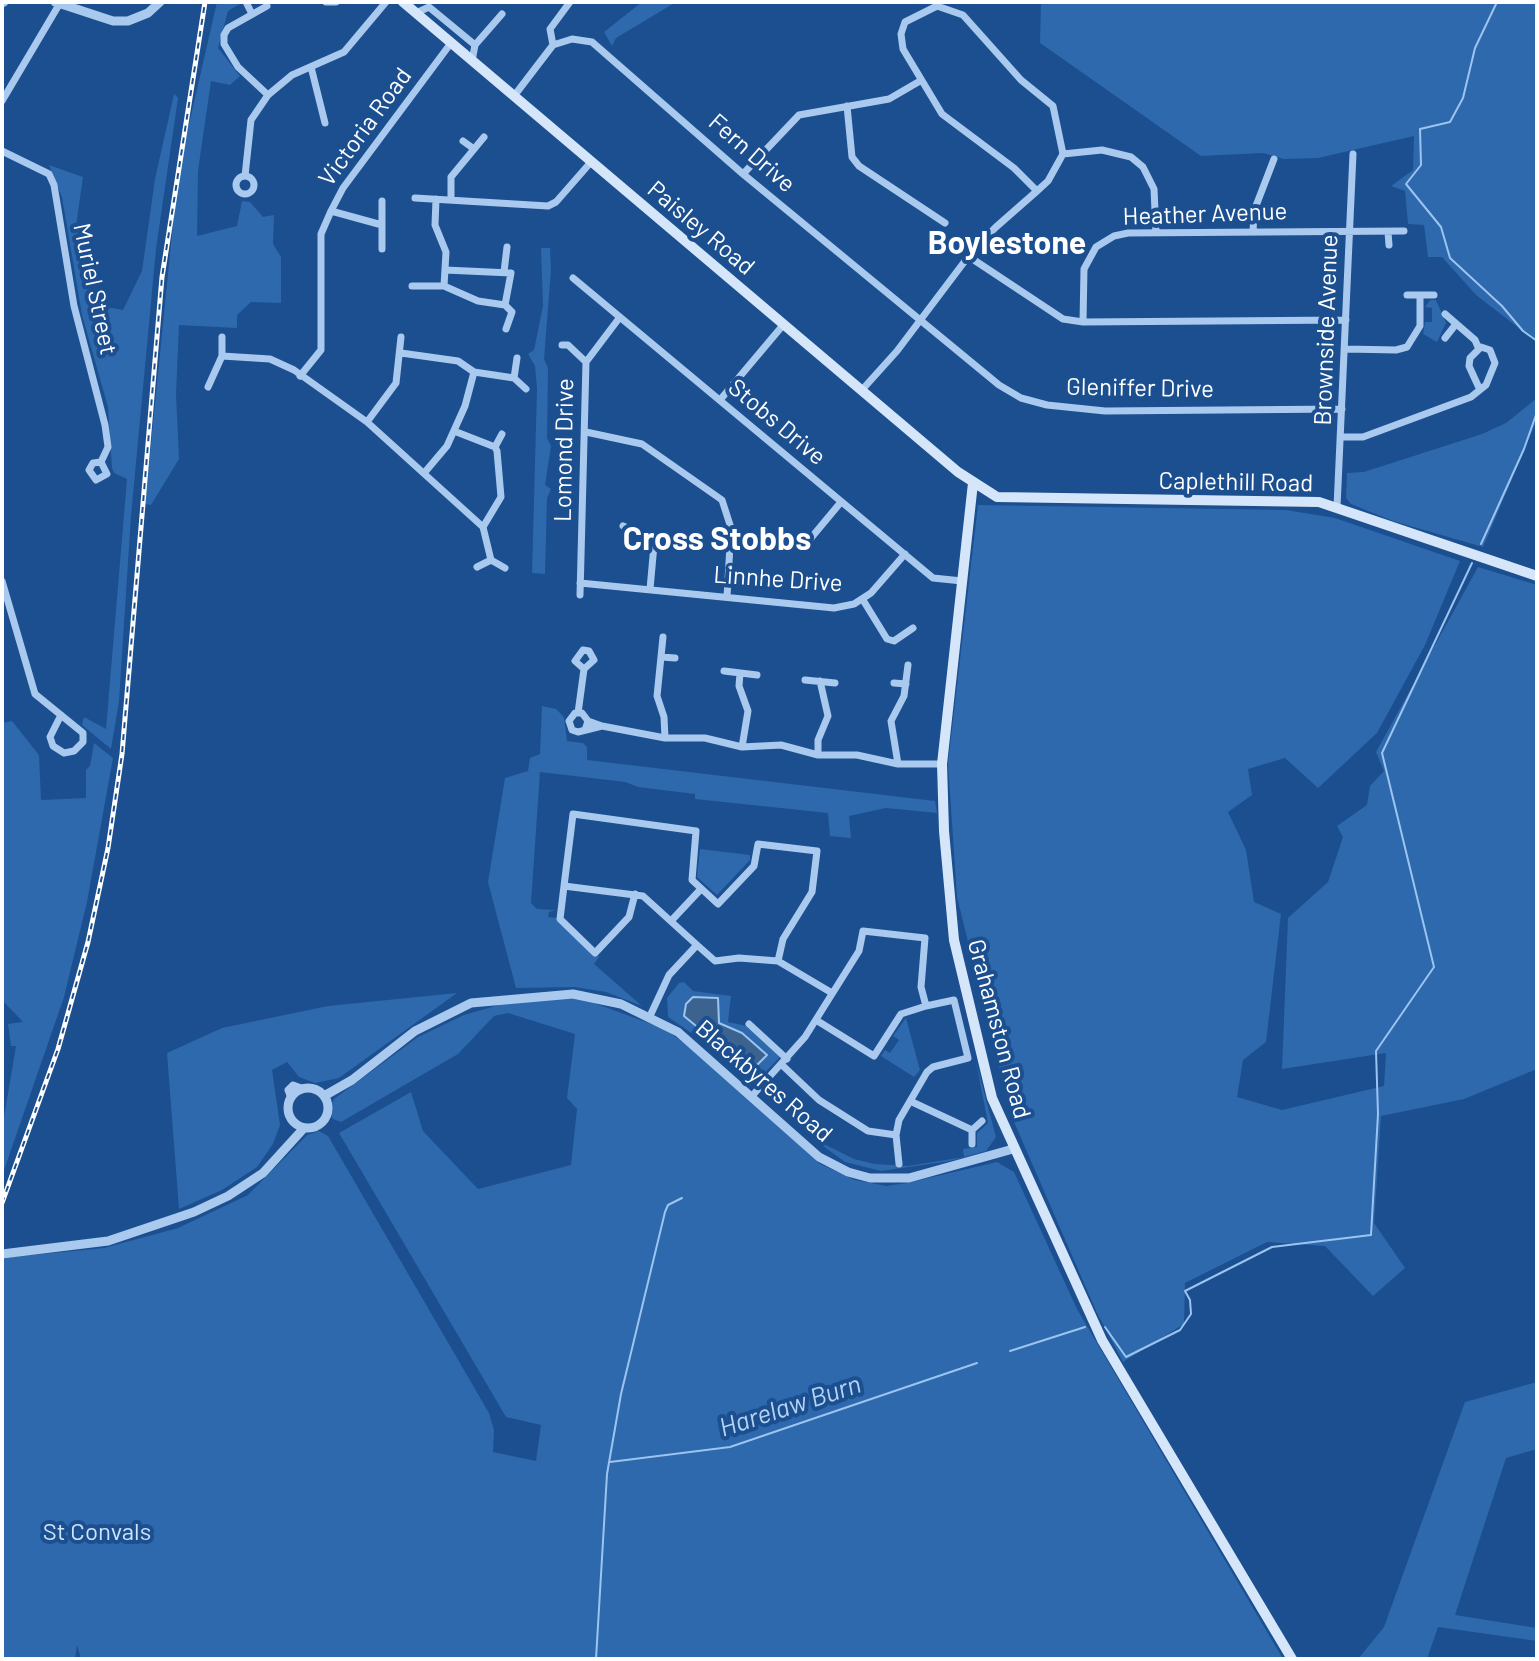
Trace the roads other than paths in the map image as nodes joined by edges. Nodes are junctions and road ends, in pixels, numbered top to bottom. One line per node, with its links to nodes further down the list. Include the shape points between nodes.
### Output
1 (160, 2): 8 (street, via 128,21)
2 (246, 2): 11 (street)
3 (326, 2): 4 (street)
4 (336, 2)
5 (386, 2): 17 (street, via 344,52)
6 (403, 2): 10 (main road, Paisley Road)
7 (570, 2): 15 (street, via 550,29)
8 (58, 3): 21 (street)
9 (267, 6): 11 (street)
10 (416, 13): 13 (main road, Paisley Road); 14 (street, via 429,7)
11 (252, 14): 19 (street, via 228,28 224,44 238,67)
12 (502, 14): 14 (street)
13 (451, 43): 16 (main road, Paisley Road); 39 (street, Victoria Road)
14 (475, 45): 16 (street)
15 (553, 45): 20 (street); 32 (street, Fern Drive, via 572,39 592,42)
16 (472, 61): 20 (main road, Paisley Road)
17 (311, 67): 19 (street); 23 (street)
18 (920, 81): 22 (street, via 889,99); 28 (street, via 903,49 905,22 937,6 955,10 1053,106); 34 (street, via 953,126 1014,168)
19 (268, 95): 33 (street, via 251,120)
20 (514, 96): 30 (main road, Paisley Road)
21 (2, 101)
22 (847, 106): 32 (street, via 799,115); 40 (street, via 852,157 859,166)
23 (325, 123)
24 (484, 137): 26 (street)
25 (463, 141): 26 (street)
26 (474, 149): 37 (street, via 451,177)
27 (2, 151): 93 (street, Muriel Street, via 49,174 54,185 74,306 102,404 108,447)
28 (1063, 154): 34 (street); 46 (street, via 1102,150 1131,157 1143,167 1154,189)
29 (1354, 154): 42 (street, Brownside Avenue)
30 (591, 162): 37 (street, via 548,206); 65 (main road, Paisley Road)
31 (1275, 166): 44 (street, via 1254,211)
32 (743, 174): 62 (street, Fern Drive)
33 (245, 176)
34 (1037, 191): 50 (street)
35 (415, 198): 36 (street)
36 (436, 199): 37 (street); 51 (street, via 435,225 446,252)
37 (451, 199)
38 (382, 201): 41 (street)
39 (331, 211): 41 (street); 79 (street, Victoria Road, via 321,234 321,350)
40 (945, 223)
41 (382, 225): 49 (street)
42 (1349, 231): 44 (street, Heather Avenue); 45 (street, Heather Avenue); 63 (street, Brownside Avenue)
43 (1404, 231): 45 (street, Heather Avenue)
44 (1253, 232): 46 (street, Heather Avenue)
45 (1388, 232): 47 (street)
46 (1156, 233): 64 (street, Heather Avenue, via 1114,236 1096,247 1084,269)
47 (1389, 245)
48 (507, 247): 52 (street)
49 (382, 249)
50 (968, 256): 62 (street); 64 (street, via 1048,313)
51 (445, 270): 52 (street); 55 (street)
52 (504, 272): 59 (street, via 511,273)
53 (573, 278): 61 (street, Stobs Drive)
54 (412, 286): 55 (street)
55 (444, 286): 59 (street, via 478,301)
56 (1407, 295): 57 (street)
57 (1420, 295): 58 (street); 73 (street, via 1420,326 1407,347)
58 (1434, 295)
59 (505, 305): 67 (street, via 512,312)
60 (1445, 314): 66 (street)
61 (620, 317): 77 (street, Lomond Drive); 85 (street, Stobs Drive)
62 (919, 318): 84 (street); 86 (street, Gleniffer Drive, via 1011,393 1047,405 1105,411)
63 (1346, 320): 64 (street); 73 (street, Brownside Avenue)
64 (1083, 322)
65 (784, 324): 84 (main road, Paisley Road); 85 (street)
66 (1456, 324): 70 (street); 72 (street)
67 (506, 329)
68 (222, 337): 75 (street)
69 (401, 337): 74 (street)
70 (1445, 338)
71 (562, 345): 77 (street)
72 (1478, 347): 83 (street, via 1469,366); 83 (street, via 1490,350 1495,363)
73 (1346, 349): 86 (street, Brownside Avenue)
74 (401, 353): 78 (street, via 458,361); 87 (street, via 396,383)
75 (222, 356): 79 (street, via 270,359); 81 (street)
76 (517, 358): 80 (street)
77 (586, 362): 89 (street, Lomond Drive)
78 (474, 372): 80 (street); 88 (street)
79 (300, 376): 87 (street)
80 (514, 378): 82 (street)
81 (208, 387)
82 (526, 389)
83 (1480, 390): 91 (street, via 1363,437)
84 (861, 391): 95 (main road, Paisley Road)
85 (720, 400): 96 (street, Stobs Drive)
86 (1342, 409): 91 (street, Brownside Avenue)
87 (367, 422): 94 (street)
88 (454, 431): 92 (street); 94 (street)
89 (586, 432): 108 (street, Lomond Drive); 111 (street, via 642,444 722,500 731,528)
90 (502, 434): 92 (street)
91 (1341, 437): 97 (street, Brownside Avenue)
92 (495, 447): 99 (street, via 501,497)
93 (101, 462)
94 (425, 472): 99 (street)
95 (973, 483): 97 (main road, Caplethill Road, via 1011,499 1303,501); 107 (main road, Grahamston Road)
96 (841, 502): 100 (street, via 811,538); 101 (street, Stobs Drive)
97 (1337, 507): 105 (main road, Caplethill Road)
98 (623, 526): 109 (street, via 654,545)
99 (483, 527): 102 (street)
100 (798, 541)
101 (905, 554): 107 (street, Stobs Drive, via 933,578); 112 (street, Linnhe Drive)
102 (491, 560): 103 (street); 104 (street)
103 (477, 567)
104 (505, 568)
105 (1537, 576)
106 (2, 581): 128 (street, via 35,694)
107 (962, 581): 136 (main road, Grahamston Road)
108 (580, 583): 109 (street, Linnhe Drive); 110 (street, Lomond Drive)
109 (650, 589): 111 (street, Linnhe Drive)
110 (580, 595)
111 (727, 597): 112 (street, Linnhe Drive, via 834,608)
112 (863, 600): 113 (street, via 887,639 894,641)
113 (913, 628)
114 (663, 637): 115 (street)
115 (661, 657): 116 (street); 132 (street, via 657,696)
116 (675, 658)
117 (908, 665): 126 (street)
118 (584, 669): 127 (street)
119 (724, 671): 120 (street)
120 (740, 673): 121 (street); 133 (street, via 748,711)
121 (757, 675)
122 (805, 680): 123 (street)
123 (820, 681): 124 (street); 134 (street, via 828,716)
124 (835, 683)
125 (894, 683): 126 (street)
126 (906, 684): 135 (street, via 891,721)
127 (578, 713): 129 (street); 131 (street, via 569,721)
128 (61, 715): 128 (street, via 83,733 83,742 74,751 64,753 53,746 50,737)
129 (588, 721): 130 (street); 131 (street)
130 (602, 726): 131 (street); 132 (street)
131 (579, 734)
132 (665, 738): 133 (street, via 705,738)
133 (742, 747): 134 (street, via 781,745)
134 (818, 755): 135 (street, via 857,755)
135 (898, 764): 136 (street)
136 (942, 764): 157 (main road, Grahamston Road, via 950,910 992,1098)
137 (564, 886): 138 (street, via 575,814 696,831 691,875); 139 (street); 139 (street, via 560,919 595,953 629,917)
138 (701, 889): 140 (street); 142 (street, via 718,904 754,866 758,844 817,851 812,892 783,939)
139 (635, 894): 140 (street)
140 (671, 921): 141 (street)
141 (697, 945): 142 (street, via 715,961); 145 (street, via 669,975)
142 (778, 961): 143 (street)
143 (832, 993): 144 (street, via 859,951 863,931 925,938 921,987); 146 (street)
144 (926, 1006): 146 (street, via 901,1014 874,1056); 151 (street, via 954,1000 968,1058 933,1067)
145 (650, 1016): 149 (street, Blackbyres Road, via 573,994 471,1003 415,1031); 150 (street, Blackbyres Road, via 694,1044)
146 (816, 1020): 148 (street)
147 (749, 1024): 148 (street)
148 (784, 1062): 150 (street); 155 (street, via 819,1100 868,1131)
149 (324, 1096): 153 (street, via 326,1116 317,1126); 153 (street, via 304,1089 291,1098 289,1116)
150 (752, 1096): 157 (street, Blackbyres Road, via 819,1157 870,1178 909,1178)
151 (910, 1101): 154 (street); 155 (street)
152 (982, 1121): 154 (street)
153 (304, 1128): 159 (street, via 263,1173 194,1212 108,1241)
154 (972, 1130): 156 (street)
155 (896, 1135): 158 (street)
156 (972, 1144)
157 (1013, 1149): 160 (main road, Grahamston Road, via 1102,1340)
158 (899, 1164)
159 (2, 1254)
160 (1292, 1659)

